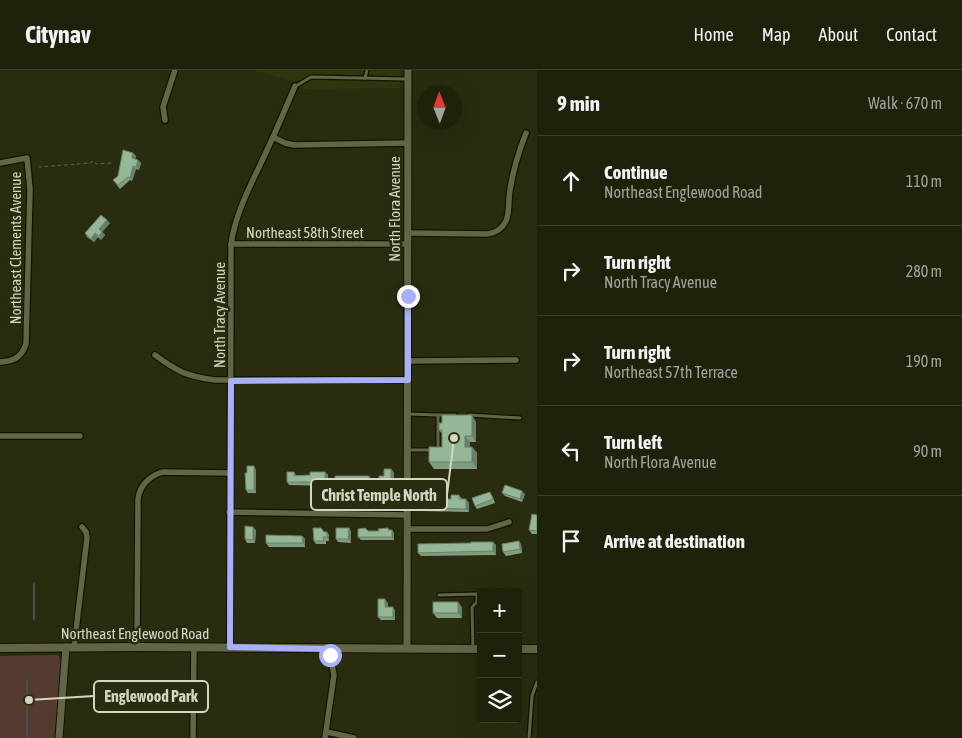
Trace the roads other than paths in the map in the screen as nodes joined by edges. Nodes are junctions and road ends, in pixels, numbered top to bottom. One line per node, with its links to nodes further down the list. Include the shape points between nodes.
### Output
1 (174, 70): 7 (street, via 163,108)
2 (367, 70): 4 (lane)
3 (408, 70): 5 (street, North Flora Avenue)
4 (365, 78): 5 (lane); 6 (lane, via 311,77)
5 (408, 79): 10 (street, North Flora Avenue)
6 (295, 86): 9 (street, North Tracy Avenue)
7 (165, 120)
8 (526, 132): 12 (street, via 516,159 507,219 500,229 487,234)
9 (274, 138): 10 (street, via 294,145); 13 (street, North Tracy Avenue, via 236,218)
10 (408, 143): 12 (street, North Flora Avenue)
11 (0, 163): 18 (street, Northeast Clements Avenue, via 27,158 30,190 26,344 23,354 10,362)
12 (408, 233): 14 (street, North Flora Avenue)
13 (232, 244): 14 (street, Northeast 58th Street); 20 (street, North Tracy Avenue)
14 (408, 244): 17 (street, North Flora Avenue)
15 (155, 355): 20 (street, via 176,371)
16 (516, 360): 17 (street)
17 (408, 361): 19 (street, North Flora Avenue)
18 (0, 362)
19 (408, 380): 20 (street); 21 (street, North Flora Avenue)
20 (231, 381): 29 (street, North Tracy Avenue)
21 (408, 414): 22 (lane); 28 (street, North Flora Avenue)
22 (438, 415): 23 (lane); 28 (lane, via 438,448)
23 (456, 415)
24 (466, 415): 25 (lane)
25 (520, 418)
26 (0, 436): 27 (street)
27 (80, 436)
28 (408, 450): 31 (street, North Flora Avenue)
29 (229, 473): 30 (street, North Tracy Avenue); 40 (street, via 162,472 142,485 138,500)
30 (230, 512): 31 (street); 42 (street, North Tracy Avenue)
31 (408, 515): 34 (street, North Flora Avenue)
32 (509, 522): 34 (street, via 487,528)
33 (82, 527): 39 (street, via 87,538)
34 (408, 529): 44 (street, North Flora Avenue)
35 (477, 594): 36 (lane)
36 (439, 595)
37 (477, 602): 38 (lane, via 472,607)
38 (477, 642)
39 (70, 647): 40 (main road, Northeast Englewood Road); 43 (main road, Northeast Englewood Road); 51 (street)
40 (137, 647): 41 (main road, Northeast Englewood Road)
41 (194, 647): 42 (main road, Northeast Englewood Road); 52 (street)
42 (230, 647): 45 (main road, Northeast Englewood Road)
43 (0, 648)
44 (407, 648): 45 (main road, Northeast Englewood Road); 46 (main road, Northeast Englewood Road)
45 (329, 649): 50 (street, via 334,675)
46 (477, 649)
47 (522, 649): 48 (main road)
48 (537, 649)
49 (537, 682): 54 (lane, via 532,696)
50 (326, 735): 53 (street)
51 (59, 738)
52 (193, 738)
53 (354, 738)
54 (529, 738)

